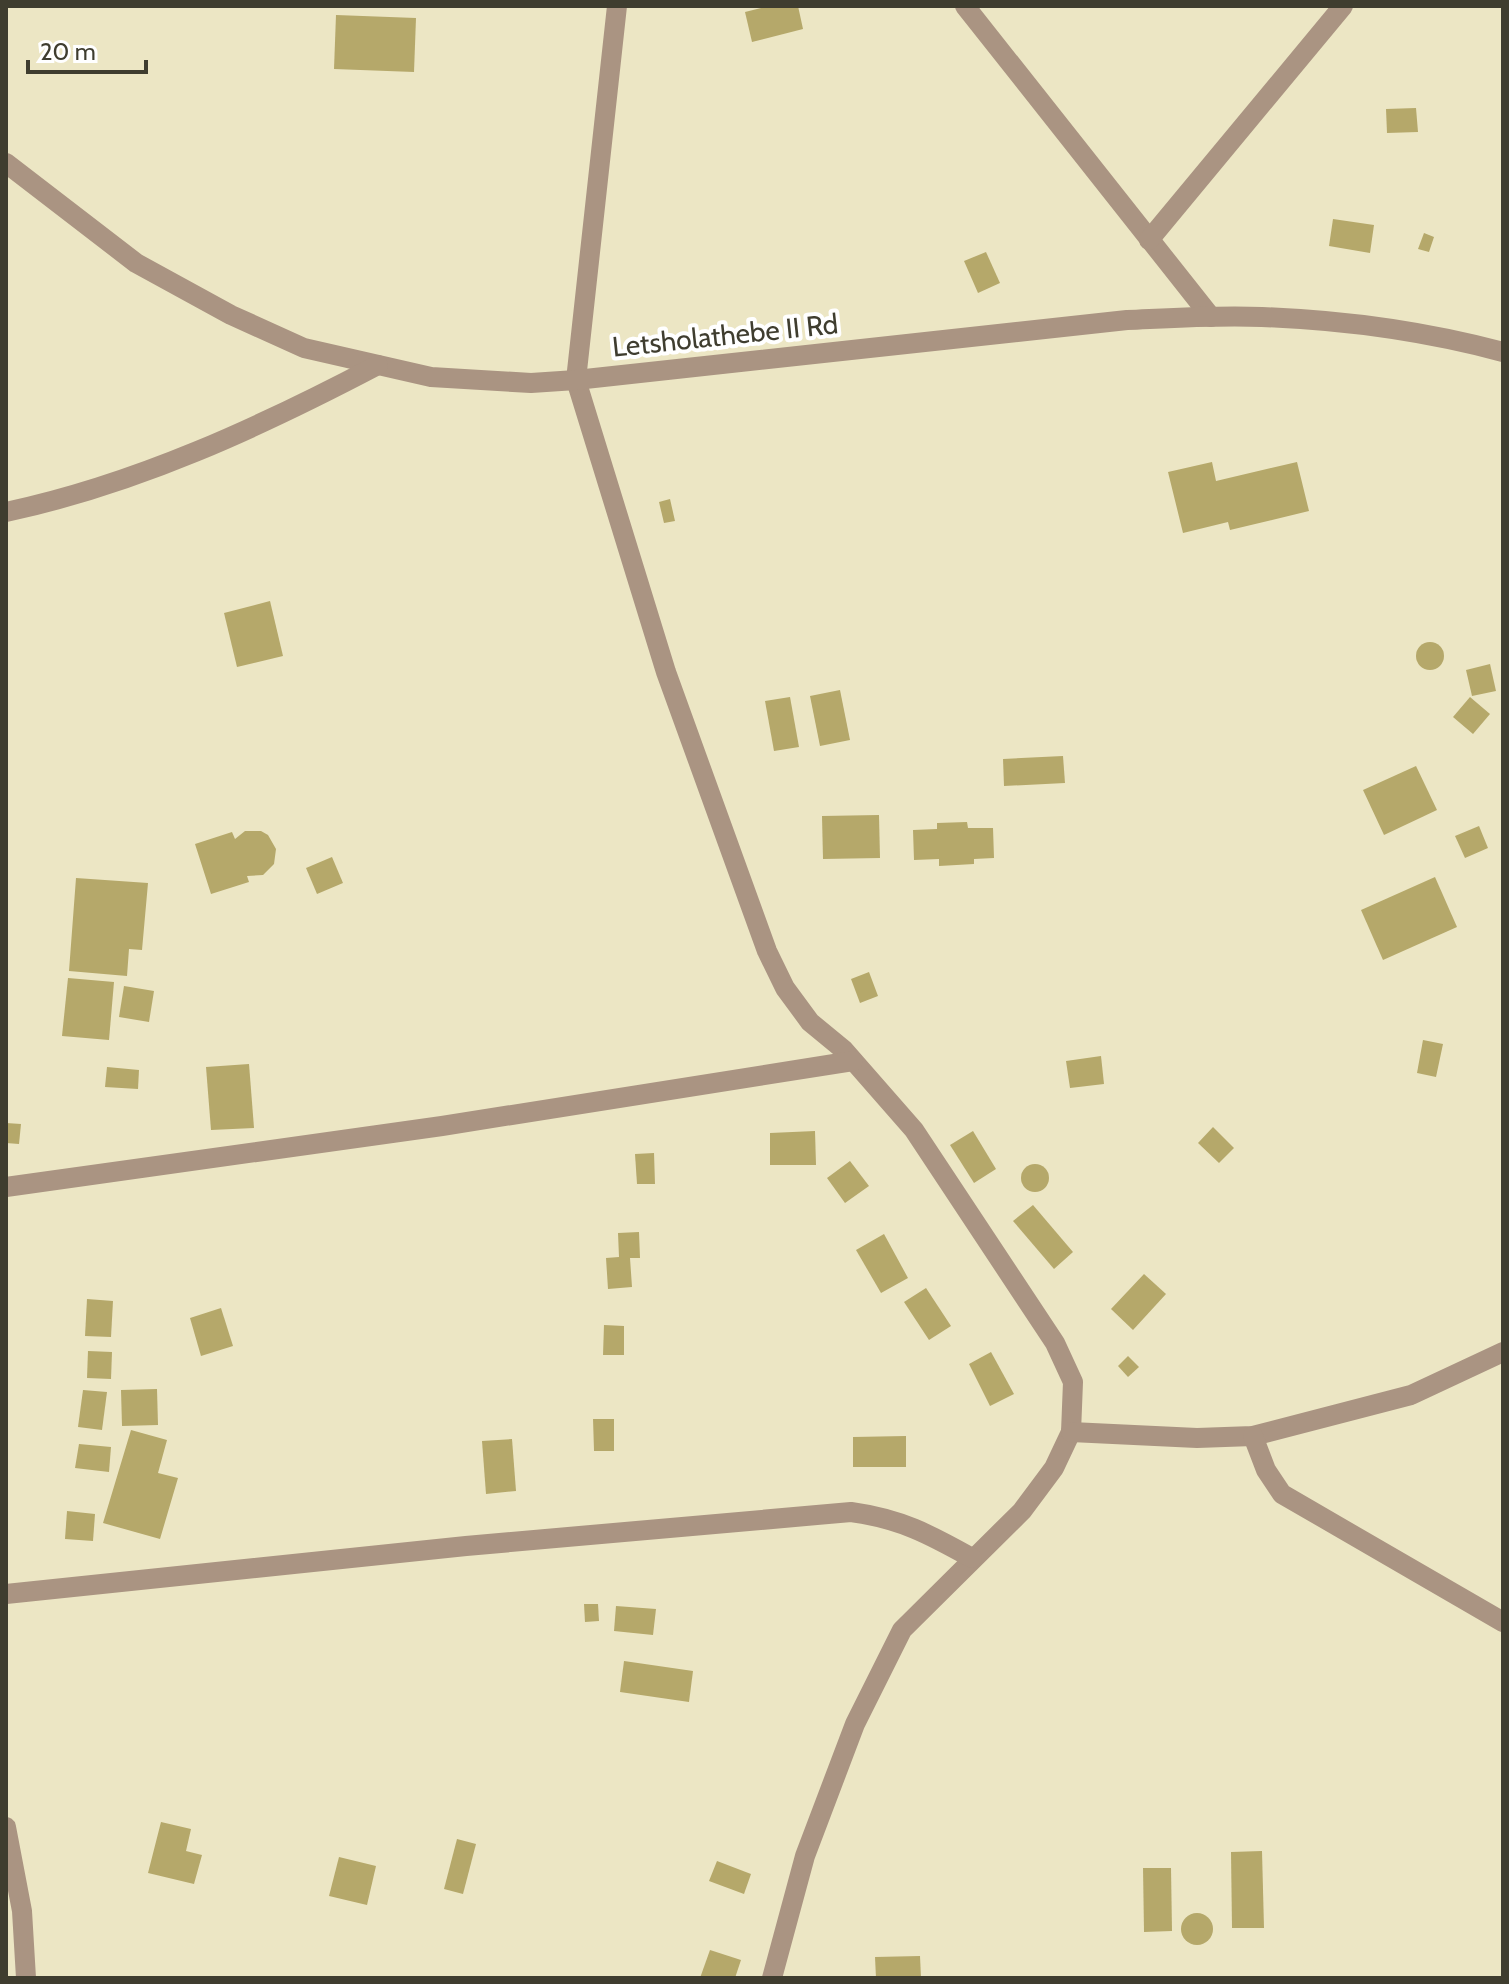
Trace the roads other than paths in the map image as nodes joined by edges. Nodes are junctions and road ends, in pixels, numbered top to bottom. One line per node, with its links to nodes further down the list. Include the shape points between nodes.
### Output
1 (617, 6): 9 (street)
2 (965, 6): 5 (street)
3 (1343, 6): 5 (street)
4 (6, 163): 8 (street, Letsholathebe II Rd, via 136,263 231,315 304,348)
5 (1149, 240): 6 (street)
6 (1211, 317): 7 (street, Letsholathebe II Rd, via 1393,327); 9 (street, Letsholathebe II Rd, via 1127,320)
7 (1503, 352)
8 (378, 365): 9 (street, Letsholathebe II Rd, via 431,377); 10 (street, via 202,450)
9 (576, 380): 11 (street, via 666,672 767,951 810,1022)
10 (6, 512)
11 (853, 1061): 12 (street); 14 (street, via 914,1130 1055,1343 1073,1382)
12 (6, 1187)
13 (1503, 1352): 15 (street, via 1411,1395)
14 (1071, 1432): 15 (street); 16 (street, via 1054,1468 1022,1511)
15 (1253, 1436): 18 (street, via 1282,1494)
16 (972, 1558): 17 (street, via 921,1530 851,1512); 21 (street, via 902,1630 855,1724 805,1856)
17 (6, 1594)
18 (1503, 1622)
19 (6, 1827): 20 (street, via 22,1911)
20 (26, 1978)
21 (772, 1978)

